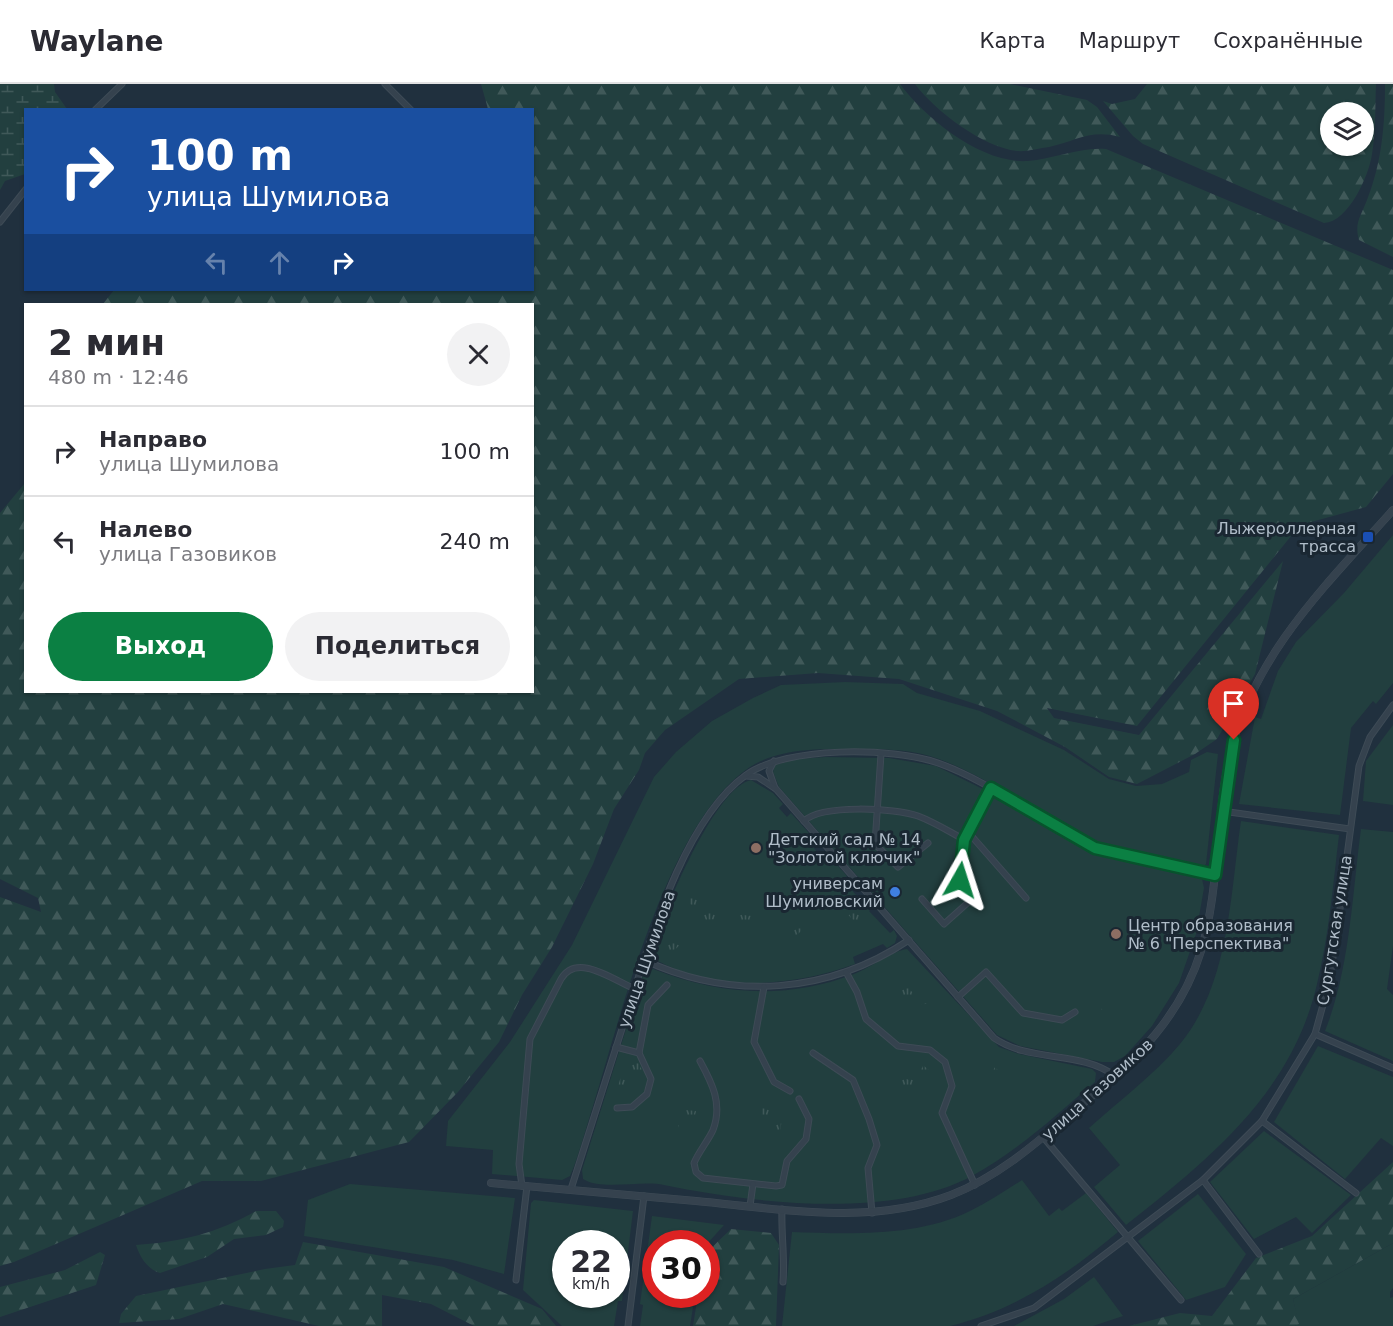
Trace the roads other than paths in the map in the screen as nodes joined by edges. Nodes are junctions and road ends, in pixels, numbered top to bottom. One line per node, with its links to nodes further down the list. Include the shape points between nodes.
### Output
1 (122, 84): 3 (street)
2 (385, 84): 4 (street)
3 (96, 108)
4 (409, 108)
5 (24, 192): 6 (street)
6 (0, 222)
7 (1393, 510): 18 (street, улица Газовиков, via 1298,617 1268,660 1234,740)
8 (1393, 705): 20 (street, Сургутская улица, via 1363,752)
9 (881, 754): 10 (street, улица Шумилова, via 796,755); 15 (street, улица Шумилова, via 937,763); 17 (street)
10 (774, 761): 11 (street, улица Шумилова); 12 (street)
11 (758, 768): 12 (street); 13 (street, улица Шумилова); 14 (street)
12 (769, 773): 16 (street)
13 (741, 779): 14 (street); 28 (street, улица Шумилова, via 724,795 691,846)
14 (761, 779): 16 (street)
15 (991, 788): 21 (street); 24 (street, улица Шумилова, via 1095,848)
16 (776, 789): 19 (street)
17 (877, 811): 19 (street, via 820,811); 22 (street, via 917,816); 23 (street, via 875,844 895,866 904,865)
18 (1222, 811): 20 (street); 24 (street, улица Газовиков)
19 (804, 821): 27 (street)
20 (1350, 829): 35 (street, Сургутская улица, via 1329,983)
21 (968, 832): 22 (street); 25 (street)
22 (964, 840): 26 (street, via 960,880 972,894 970,902 944,924)
23 (928, 843)
24 (1215, 875): 41 (street, улица Газовиков, via 1206,933 1187,987 1160,1032)
25 (1026, 898)
26 (922, 899)
27 (909, 940): 29 (street); 33 (street)
28 (644, 960): 31 (street, via 701,981); 32 (street, улица Шумилова)
29 (846, 972): 31 (street, via 808,983); 50 (street, via 866,1019 898,1046 930,1050 945,1062 952,1086 942,1113)
30 (668, 985): 37 (street, via 648,1005)
31 (764, 987): 42 (street, via 754,1042 774,1082)
32 (634, 989): 36 (street, улица Шумилова); 51 (street, via 577,966 561,979 530,1039 519,1164)
33 (958, 997): 34 (street, via 986,972 1023,1013 1062,1020); 41 (street, via 1002,1043 1100,1065)
34 (1075, 1012)
35 (1315, 1034): 40 (street); 45 (street, Сургутская улица)
36 (616, 1047): 37 (street); 52 (street, улица Шумилова)
37 (639, 1053): 44 (street, via 651,1079 647,1094 632,1107)
38 (813, 1053): 57 (street, via 853,1080 869,1119 877,1145 868,1167)
39 (700, 1061): 49 (street, via 713,1085 718,1106 713,1129 695,1160 696,1172 706,1179)
40 (1393, 1068)
41 (1115, 1076): 46 (street, улица Газовиков)
42 (790, 1091)
43 (799, 1099): 49 (street, via 808,1119 806,1138 788,1161 784,1183)
44 (617, 1108)
45 (1262, 1121): 47 (street, Сургутская улица); 53 (street)
46 (1043, 1137): 50 (street, улица Газовиков); 58 (street)
47 (1203, 1180): 58 (street, Сургутская улица); 59 (street)
48 (491, 1183): 51 (street, улица Газовиков)
49 (753, 1184): 55 (street)
50 (975, 1185): 57 (street, улица Газовиков, via 932,1202)
51 (524, 1186): 52 (street, улица Газовиков); 60 (street)
52 (571, 1189): 54 (street, улица Газовиков)
53 (1356, 1193)
54 (644, 1196): 55 (street, улица Газовиков); 63 (street)
55 (750, 1206): 56 (street, улица Газовиков)
56 (782, 1209): 57 (street, улица Газовиков); 61 (street)
57 (872, 1213)
58 (1129, 1237): 62 (street); 64 (street, Сургутская улица, via 1034,1308)
59 (1259, 1254)
60 (516, 1280)
61 (783, 1282)
62 (1181, 1300)
63 (628, 1326)
64 (981, 1326)

